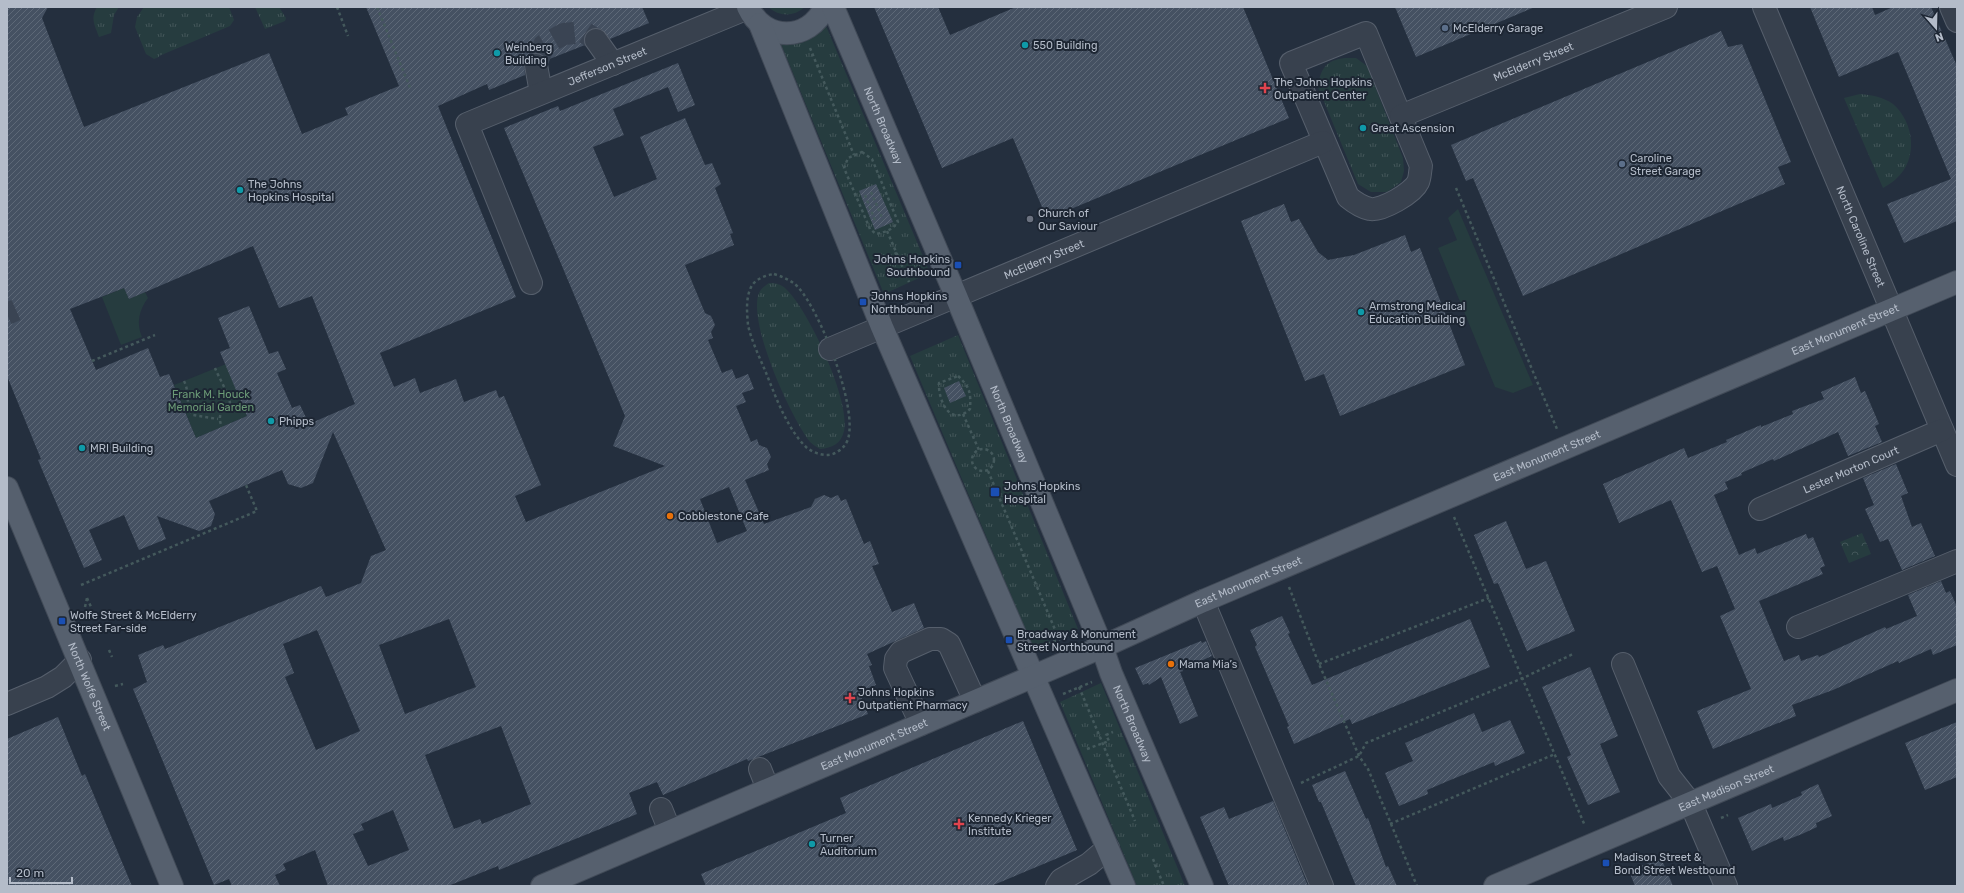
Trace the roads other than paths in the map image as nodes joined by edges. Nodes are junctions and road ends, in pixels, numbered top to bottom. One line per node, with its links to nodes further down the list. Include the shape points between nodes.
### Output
1 (825, 7): 6 (main road, via 822,15 812,25 800,32 787,34 773,31)
2 (833, 7): 16 (main road, North Broadway)
3 (1666, 7): 12 (street, McElderry Street)
4 (1764, 7): 17 (street, North Caroline Street)
5 (1951, 7): 7 (street)
6 (752, 13): 9 (street, Jefferson Street); 18 (main road)
7 (1957, 21)
8 (596, 40): 9 (street)
9 (613, 64): 11 (street, Jefferson Street)
10 (536, 65): 11 (street)
11 (541, 94): 15 (street, Jefferson Street, via 467,124)
12 (1401, 116): 13 (street, via 1421,166 1418,182 1405,196 1389,204 1371,209 1356,204 1348,197); 13 (street, via 1366,33 1291,63)
13 (1323, 142): 16 (street, McElderry Street)
14 (1957, 282): 17 (main road, East Monument Street)
15 (531, 283)
16 (956, 296): 18 (street, McElderry Street); 27 (main road, North Broadway)
17 (1892, 310): 20 (street, North Caroline Street); 25 (main road, East Monument Street)
18 (882, 327): 19 (street, McElderry Street); 30 (main road)
19 (830, 349)
20 (1942, 430): 21 (street, North Caroline Street); 23 (street, Lester Morton Court)
21 (1957, 465)
22 (7, 488): 28 (main road, North Wolfe Street)
23 (1760, 509)
24 (1957, 561): 26 (street)
25 (1203, 601): 27 (main road, East Monument Street); 46 (street)
26 (1798, 627)
27 (1102, 647): 30 (main road, East Monument Street); 45 (main road, North Broadway, via 1111,674)
28 (80, 660): 33 (street, via 47,687); 42 (main road, North Wolfe Street)
29 (1623, 664): 37 (street, via 1669,776)
30 (1034, 676): 32 (main road, East Monument Street); 40 (main road)
31 (1957, 690): 37 (main road, East Madison Street)
32 (975, 701): 34 (main road, East Monument Street); 34 (street, via 949,644 941,639 930,639 901,652 895,663)
33 (7, 704)
34 (921, 724): 36 (main road, East Monument Street)
35 (760, 769): 36 (street)
36 (768, 789): 39 (main road, East Monument Street)
37 (1691, 804): 47 (main road, East Madison Street); 48 (street)
38 (661, 809): 39 (street)
39 (670, 831): 41 (main road, East Monument Street)
40 (1108, 848): 43 (street, via 1089,864 1061,880); 44 (main road)
41 (556, 883)
42 (172, 886)
43 (1057, 886)
44 (1124, 886)
45 (1202, 886)
46 (1322, 886)
47 (1495, 886)
48 (1726, 886)

